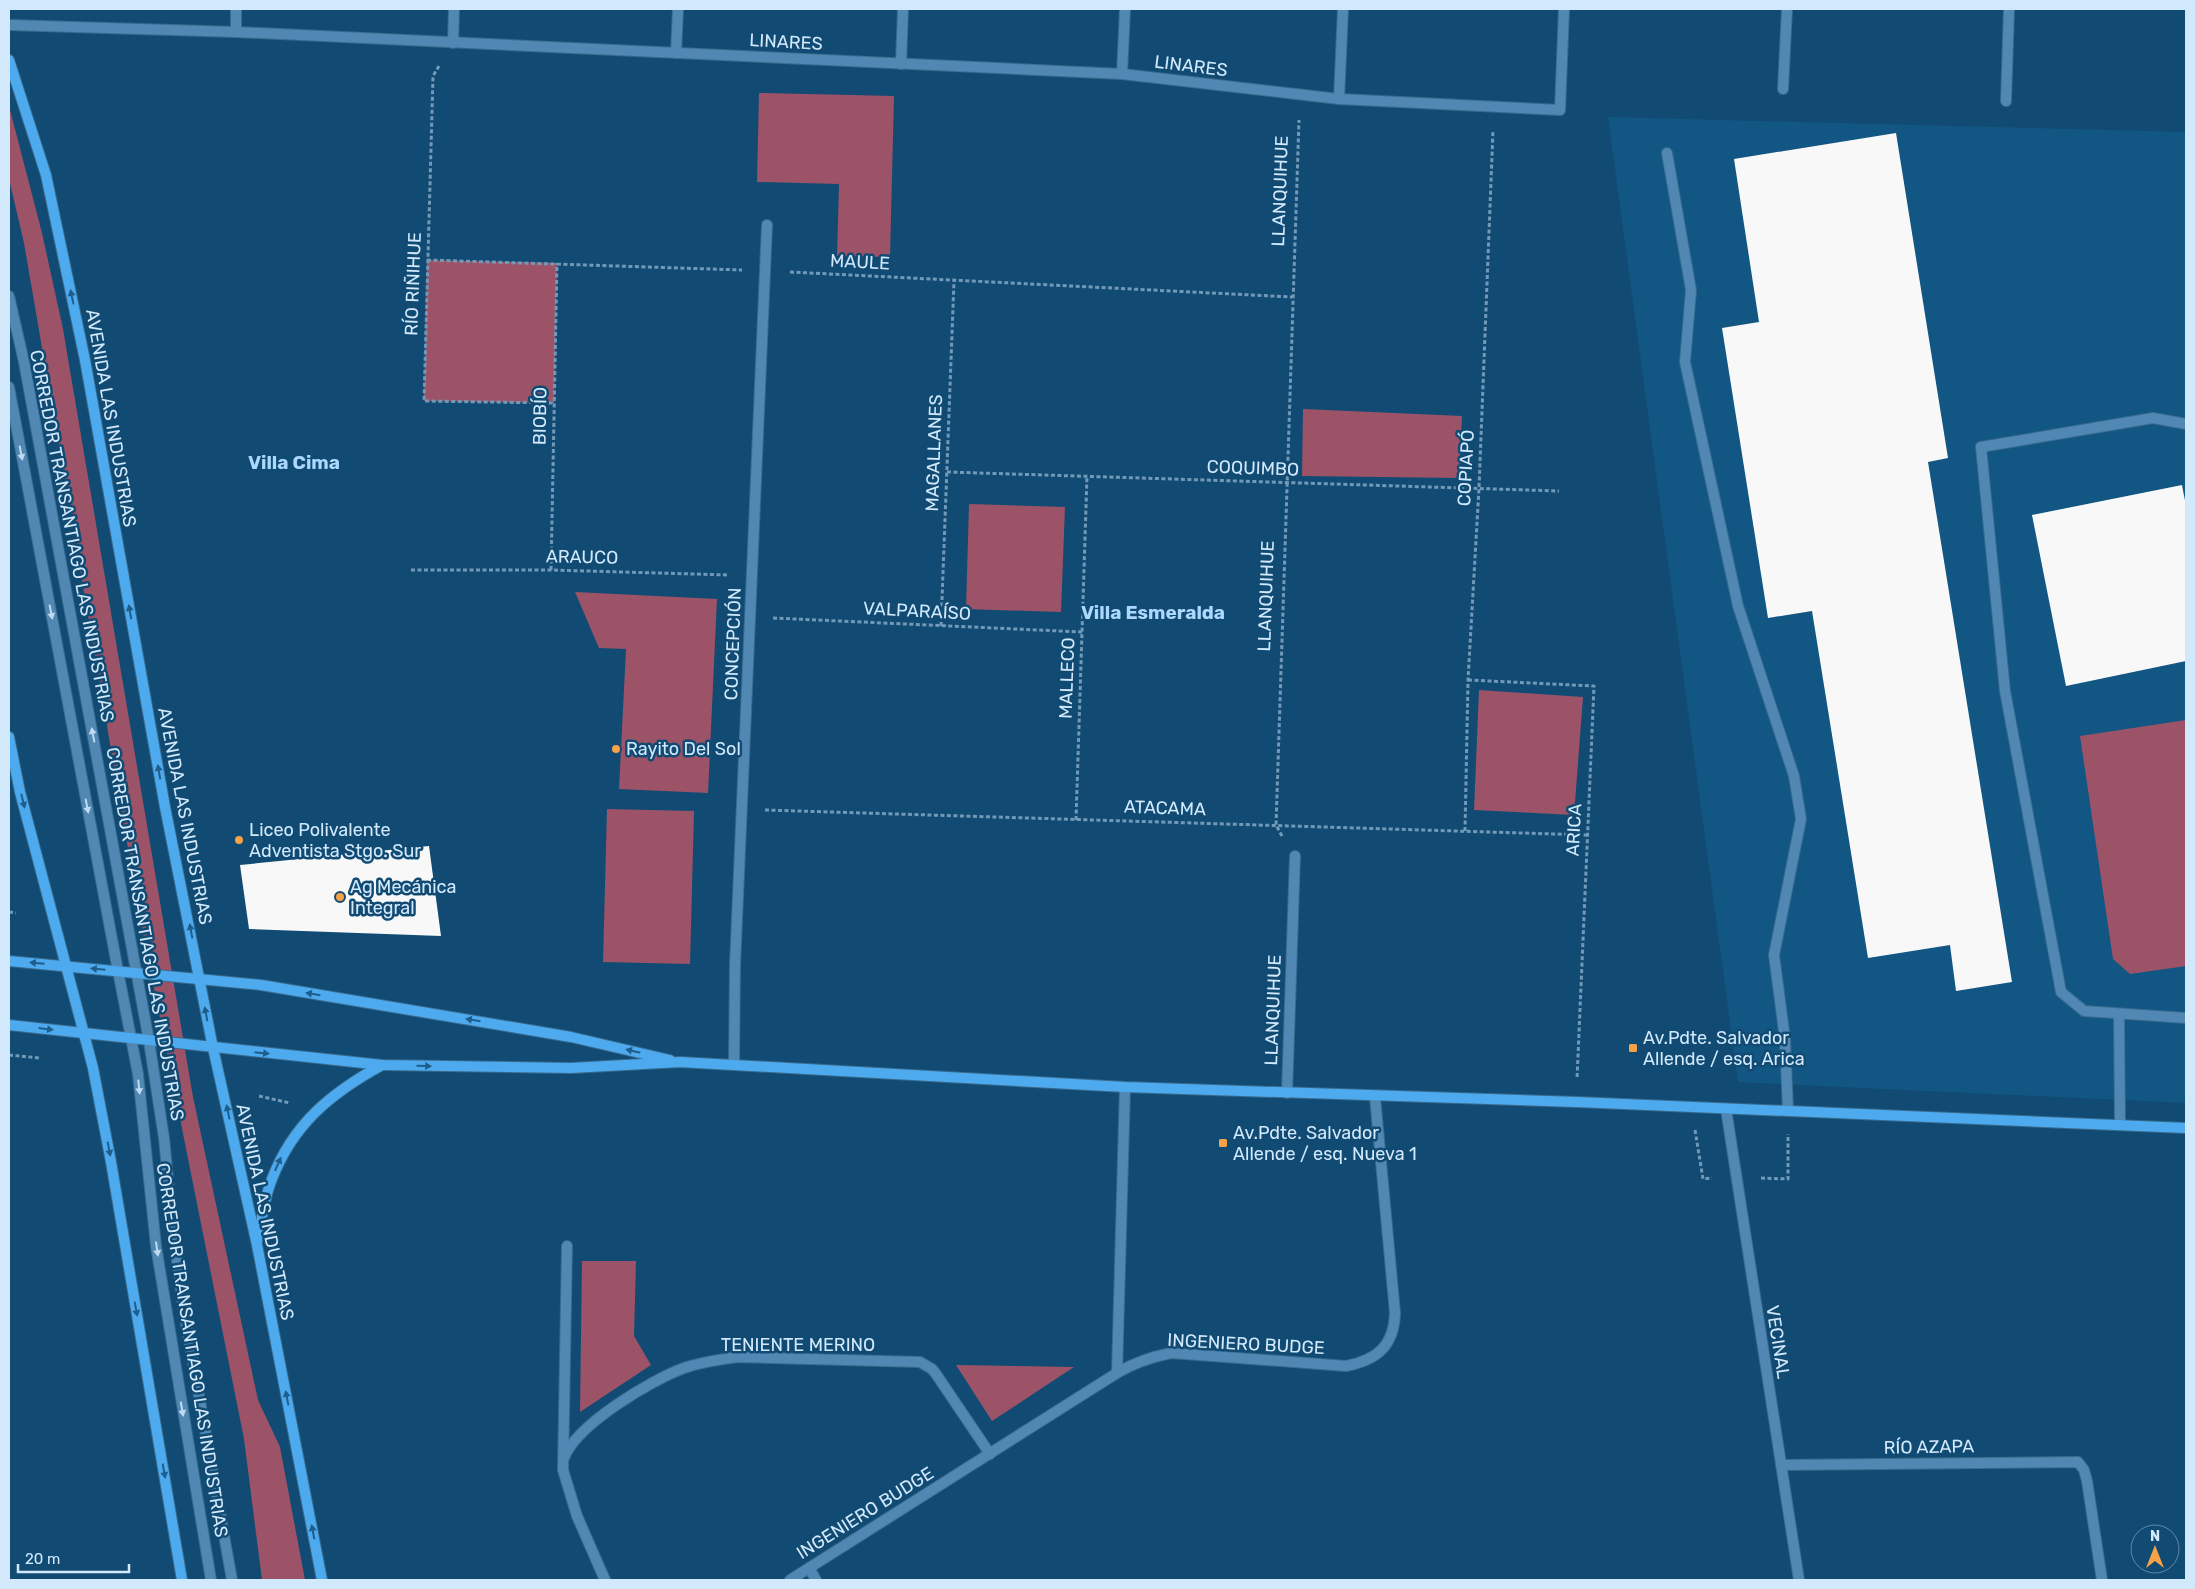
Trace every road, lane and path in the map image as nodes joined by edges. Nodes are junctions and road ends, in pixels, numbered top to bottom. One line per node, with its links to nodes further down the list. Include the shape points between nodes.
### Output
1 (236, 9): 11 (street)
2 (454, 9): 12 (street)
3 (678, 9): 13 (street)
4 (903, 9): 15 (street)
5 (1125, 9): 16 (street)
6 (1343, 9): 19 (street)
7 (1564, 9): 21 (street, LINARES, via 1560,110)
8 (1787, 9): 17 (street)
9 (2009, 9): 20 (street)
10 (9, 25): 11 (street, LINARES)
11 (236, 32): 12 (street, LINARES)
12 (453, 43): 13 (street, LINARES); 24 (path, RÍO RIÑIHUE, via 433,76)
13 (676, 53): 15 (street, LINARES)
14 (9, 60): 58 (main road, AVENIDA LAS INDUSTRIAS, one-way to 14, via 70,283 46,175)
15 (901, 64): 16 (street, LINARES)
16 (1122, 74): 18 (street, LINARES)
17 (1783, 89)
18 (1300, 95): 19 (street, LINARES); 29 (path, LLANQUIHUE)
19 (1339, 99): 21 (street, LINARES)
20 (2006, 100)
21 (1494, 107): 36 (path, COPIAPÓ)
22 (1668, 153): 76 (street, via 1691,290 1685,362 1738,606 1794,776 1800,819 1774,955 1785,1038)
23 (767, 225): 26 (street, CONCEPCIÓN)
24 (427, 260): 25 (path, MAULE); 31 (path, RÍO RIÑIHUE, via 424,401)
25 (557, 263): 26 (path, MAULE); 31 (path, BIOBÍO)
26 (765, 270): 27 (path, MAULE); 40 (street, CONCEPCIÓN)
27 (954, 281): 29 (path, MAULE); 33 (path, MAGALLANES)
28 (9, 296): 57 (street, CORREDOR TRANSANTIAGO LAS INDUSTRIAS, one-way to 28, via 26,372)
29 (1292, 297): 35 (path, LLANQUIHUE)
30 (9, 388): 56 (street, CORREDOR TRANSANTIAGO LAS INDUSTRIAS, one-way to 56)
31 (554, 403): 39 (path, BIOBÍO)
32 (2186, 424): 59 (street, via 2154,418 1981,447 2005,691 2061,992 2084,1011)
33 (947, 472): 34 (path, COQUIMBO); 42 (path, MAGALLANES)
34 (1087, 476): 35 (path, COQUIMBO); 43 (path, MALLECO)
35 (1286, 483): 36 (path, COQUIMBO); 48 (path, LLANQUIHUE)
36 (1479, 488): 37 (path, COQUIMBO); 44 (path, COPIAPÓ)
37 (1559, 491)
38 (411, 570): 39 (path, ARAUCO)
39 (550, 570): 40 (path, ARAUCO)
40 (752, 576): 41 (street, CONCEPCIÓN)
41 (750, 617): 42 (path, VALPARAÍSO); 46 (street, CONCEPCIÓN)
42 (941, 626): 43 (path, VALPARAÍSO)
43 (1082, 632): 47 (path, MALLECO)
44 (1468, 680): 49 (path, COPIAPÓ); 50 (path, ARICA, via 1594,686)
45 (9, 737): 55 (main road, one-way to 55)
46 (742, 810): 47 (path, ATACAMA); 70 (street, CONCEPCIÓN)
47 (1076, 820): 48 (path, ATACAMA)
48 (1276, 825): 49 (path, ATACAMA); 51 (path)
49 (1465, 831): 50 (path, ATACAMA)
50 (1587, 835): 74 (path, ARICA)
51 (1295, 856): 72 (street, LLANQUIHUE)
52 (9, 912): 53 (path)
53 (16, 913)
54 (9, 961): 55 (main road, one-way to 54)
55 (65, 966): 56 (main road, one-way to 55); 62 (main road)
56 (118, 971): 57 (main road); 63 (street, CORREDOR TRANSANTIAGO LAS INDUSTRIAS)
57 (136, 973): 58 (main road); 64 (street, CORREDOR TRANSANTIAGO LAS INDUSTRIAS)
58 (199, 979): 65 (main road, AVENIDA LAS INDUSTRIAS, one-way to 58); 68 (main road, one-way to 58, via 571,1037 260,985)
59 (2119, 1014): 60 (street); 77 (street)
60 (2186, 1018)
61 (9, 1025): 62 (main road, one-way to 62)
62 (84, 1033): 63 (main road); 86 (main road, one-way to 86, via 111,1162)
63 (132, 1039): 64 (main road); 87 (street, CORREDOR TRANSANTIAGO LAS INDUSTRIAS, one-way to 87, via 157,1255)
64 (149, 1041): 65 (main road); 88 (street, CORREDOR TRANSANTIAGO LAS INDUSTRIAS, via 184,1312)
65 (213, 1048): 69 (main road, one-way to 69); 79 (main road, AVENIDA LAS INDUSTRIAS, one-way to 65)
66 (9, 1055): 67 (path)
67 (40, 1058)
68 (680, 1062): 69 (main road, one-way to 68, via 571,1068); 70 (main road)
69 (382, 1065): 79 (main road, one-way to 69, via 271,1181 282,1154 298,1130 338,1092)
70 (734, 1065): 71 (main road)
71 (1125, 1087): 72 (main road); 81 (street)
72 (1286, 1093): 73 (main road)
73 (1375, 1097): 74 (main road); 81 (street, INGENIERO BUDGE, via 1395,1313 1395,1326 1383,1349 1358,1364 1346,1366 1171,1353 1149,1357)
74 (1576, 1102): 75 (main road)
75 (1726, 1109): 76 (main road); 84 (street, VECINAL)
76 (1788, 1111): 77 (main road)
77 (2120, 1125): 78 (main road)
78 (2186, 1128)
79 (257, 1245): 89 (main road, AVENIDA LAS INDUSTRIAS, one-way to 79)
80 (567, 1246): 83 (street)
81 (1117, 1373): 82 (street, INGENIERO BUDGE)
82 (990, 1454): 83 (street, TENIENTE MERINO, via 936,1374 920,1362 737,1357 684,1368 632,1395 574,1440); 85 (street, INGENIERO BUDGE)
83 (564, 1458): 90 (street, via 562,1470 566,1483)
84 (1781, 1465): 93 (street, VECINAL); 94 (street, RÍO AZAPA, via 2078,1462 2087,1481)
85 (809, 1568): 91 (street, INGENIERO BUDGE); 92 (street)
86 (182, 1580)
87 (211, 1580)
88 (232, 1580)
89 (322, 1580)
90 (605, 1580)
91 (790, 1580)
92 (816, 1580)
93 (1799, 1580)
94 (2102, 1580)

